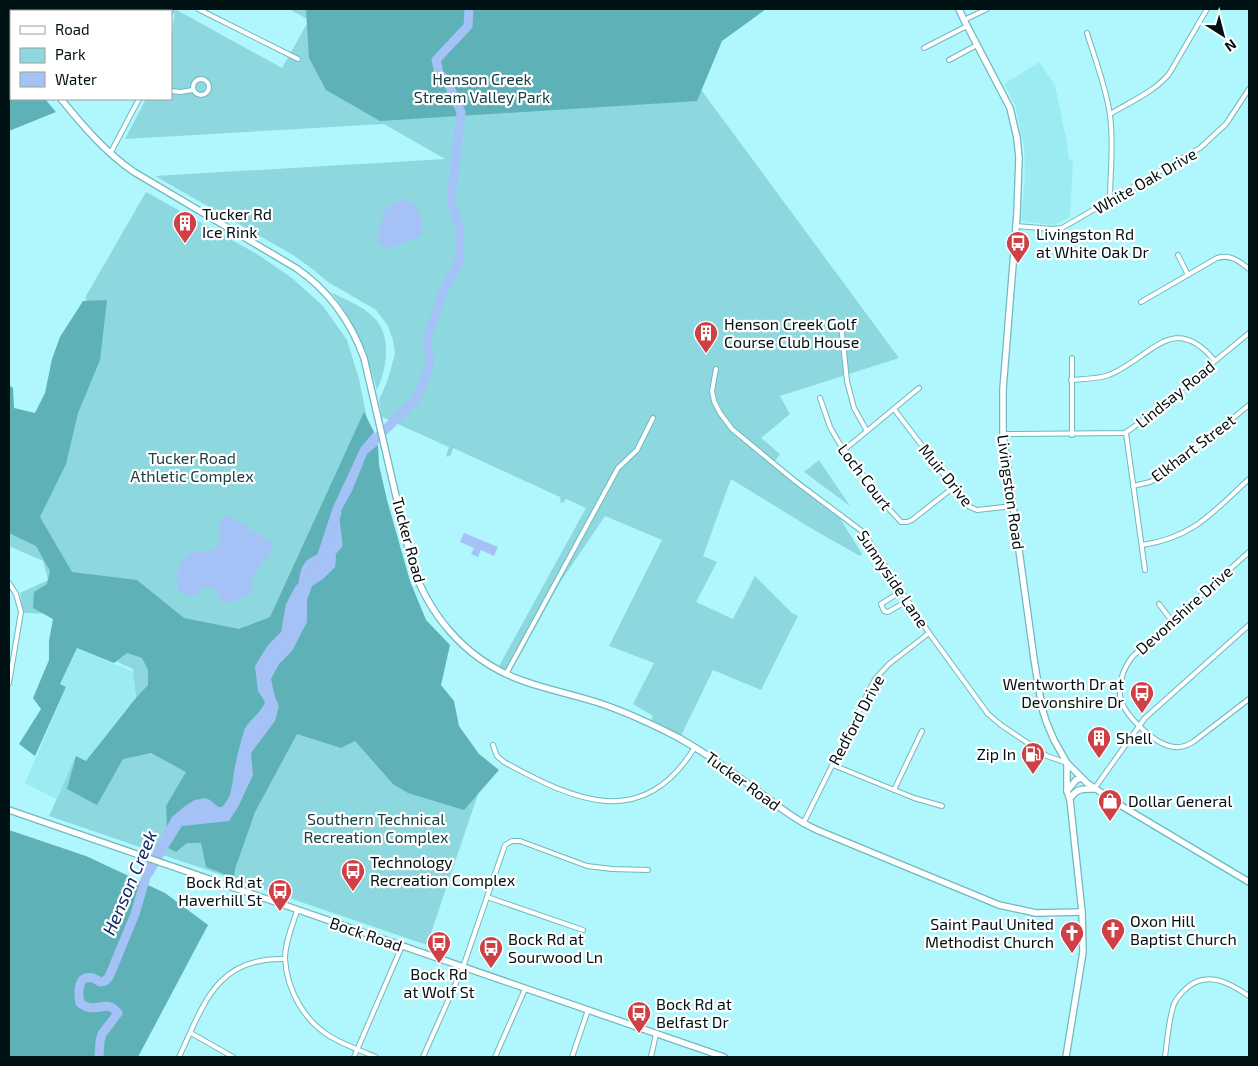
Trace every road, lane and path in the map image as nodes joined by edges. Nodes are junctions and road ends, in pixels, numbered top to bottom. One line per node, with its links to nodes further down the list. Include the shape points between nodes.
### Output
1 (198, 9): 9 (street)
2 (960, 9): 5 (main road, Livingston Road)
3 (987, 9): 5 (street)
4 (1207, 9): 16 (street, via 1163,81)
5 (966, 23): 7 (main road, Livingston Road); 8 (street)
6 (1087, 33): 16 (street)
7 (977, 45): 10 (street); 19 (main road, Livingston Road, via 1010,108 1014,123 1019,158)
8 (924, 48)
9 (298, 59)
10 (949, 60)
11 (1249, 89): 18 (street, White Oak Drive, via 1226,124 1207,143)
12 (193, 90): 12 (street, via 205,95 209,92 209,84 205,80 197,80); 13 (street)
13 (172, 91)
14 (62, 100): 17 (main road, Tucker Road)
15 (138, 100): 17 (street)
16 (1110, 114): 18 (street, via 1113,154)
17 (110, 154): 54 (main road, Tucker Road, via 134,172 287,262 317,284 334,303 356,337 369,375 412,565 427,600 464,646)
18 (1110, 200): 19 (street, White Oak Drive, via 1060,228)
19 (1015, 226): 37 (main road, Livingston Road, via 1003,389)
20 (1178, 255): 22 (street)
21 (1249, 270): 22 (street, via 1236,259 1226,256)
22 (1188, 275): 23 (street)
23 (1141, 302)
24 (841, 324): 35 (street, via 847,381 854,408)
25 (1249, 333): 27 (street, Lindsay Road)
26 (1072, 358): 29 (street)
27 (1215, 361): 29 (street, via 1199,344 1175,338 1159,344 1110,374); 36 (street, Lindsay Road)
28 (716, 369): 48 (street, Sunnyside Lane, via 712,395 729,425 859,528)
29 (1071, 380): 38 (street)
30 (919, 388): 33 (street)
31 (820, 398): 39 (street, Loch Court, via 831,431)
32 (1249, 405): 41 (street, Elkhart Street, via 1166,473 1150,482)
33 (894, 409): 35 (street); 42 (street, Muir Drive)
34 (653, 418): 54 (street, via 637,450 613,477)
35 (867, 431): 39 (street)
36 (1126, 432): 38 (street, Lindsay Road); 41 (street)
37 (1003, 434): 38 (street, Lindsay Road); 43 (main road, Livingston Road)
38 (1072, 435)
39 (844, 450): 42 (street, Loch Court, via 882,501 903,522 912,520)
40 (1249, 479): 44 (street, via 1186,532 1167,540)
41 (1133, 486): 44 (street)
42 (954, 487): 43 (street, Muir Drive, via 968,506 976,510)
43 (1013, 506): 61 (main road, Livingston Road, via 1042,708)
44 (1142, 544): 46 (street)
45 (1249, 552): 51 (street, Devonshire Drive)
46 (1145, 570)
47 (9, 583): 55 (street, via 16,594 20,612)
48 (902, 591): 49 (street, Sunnyside Lane); 49 (street, via 881,604 884,611 888,612)
49 (907, 600): 53 (street, Sunnyside Lane)
50 (1159, 604): 51 (street)
51 (1172, 621): 57 (street, Devonshire Drive, via 1133,656 1124,670 1121,700)
52 (1249, 625): 57 (street, via 1146,716)
53 (929, 633): 61 (street, Sunnyside Lane, via 988,714 1047,756); 62 (street, Redford Drive, via 888,664 875,679)
54 (506, 674): 60 (main road, Tucker Road, via 634,716)
55 (9, 683)
56 (1249, 699): 57 (street, Devonshire Drive, via 1185,746 1163,743)
57 (1139, 726): 64 (street)
58 (922, 731): 65 (street)
59 (493, 745): 60 (street, via 497,756 504,762 558,789 588,800 613,802 637,799 656,790 684,765)
60 (695, 747): 69 (main road, Tucker Road)
61 (1067, 763): 63 (main road, Livingston Road); 66 (main road)
62 (833, 765): 65 (street); 69 (street, Redford Drive)
63 (1081, 778): 64 (main road, Livingston Road); 66 (main road, via 1076,780)
64 (1094, 788): 66 (main road, via 1081,788); 71 (main road, Livingston Road)
65 (894, 790): 67 (street)
66 (1069, 795): 74 (main road)
67 (942, 806)
68 (9, 810): 73 (main road, Bock Road)
69 (803, 824): 74 (main road, Tucker Road, via 999,905 1036,913)
70 (648, 870): 72 (street, via 592,867 512,841 503,848)
71 (1249, 882)
72 (487, 897): 75 (street); 78 (street)
73 (297, 911): 76 (main road, Bock Road); 77 (street)
74 (1082, 912): 94 (main road, via 1083,960)
75 (583, 930)
76 (402, 946): 78 (main road, Bock Road); 84 (street)
77 (285, 959): 82 (street, via 252,962 229,974 210,994); 84 (street, via 291,988 306,1015 326,1034)
78 (463, 967): 79 (main road, Bock Road); 89 (street)
79 (526, 989): 81 (main road, Bock Road); 90 (street)
80 (1249, 996): 95 (street, via 1214,979 1201,980 1189,986 1174,1005)
81 (588, 1010): 83 (main road, Bock Road); 91 (street)
82 (190, 1033): 85 (street); 86 (street)
83 (656, 1034): 92 (street); 93 (main road, Bock Road)
84 (358, 1049): 87 (street); 88 (street)
85 (179, 1057)
86 (233, 1057)
87 (354, 1057)
88 (376, 1057)
89 (423, 1057)
90 (495, 1057)
91 (572, 1057)
92 (651, 1057)
93 (724, 1057)
94 (1066, 1057)
95 (1165, 1057)

